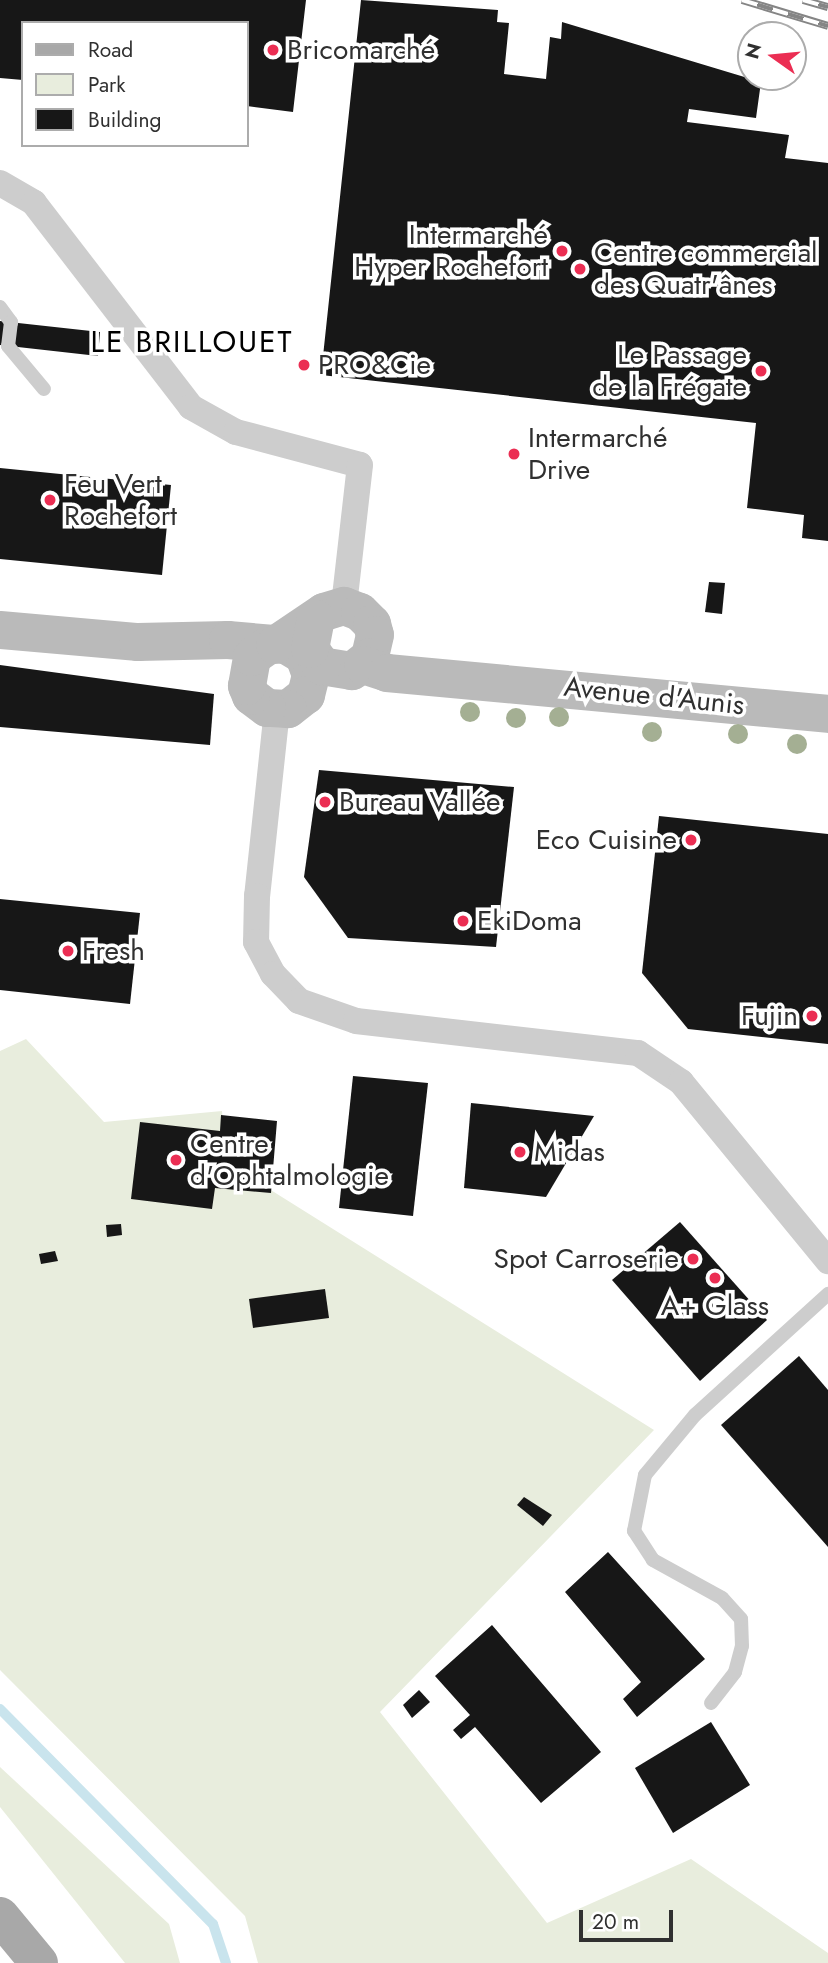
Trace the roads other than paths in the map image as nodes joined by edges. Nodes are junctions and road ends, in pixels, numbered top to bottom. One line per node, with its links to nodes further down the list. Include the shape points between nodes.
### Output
1 (0, 183): 4 (street, via 34,203 191,407 236,432 360,465)
2 (0, 307): 3 (lane, via 11,322 8,346)
3 (44, 389)
4 (344, 617): 7 (main road); 8 (main road, via 374,646); 8 (main road, Avenue d'Aunis, via 309,639 315,658 331,671); 9 (main road, Avenue d'Aunis, via 395,648)
5 (0, 630): 6 (main road)
6 (138, 642): 7 (main road, via 228,640); 10 (main road, via 225,671)
7 (272, 645): 10 (main road, via 252,657); 11 (main road, via 296,649 309,665)
8 (357, 668): 9 (main road, Avenue d'Aunis); 11 (main road)
9 (480, 679): 12 (main road, Avenue d'Aunis)
10 (247, 686): 11 (main road, via 258,703)
11 (291, 703): 13 (street, via 257,896 257,942 273,974 299,1001 356,1021 638,1053 681,1082)
12 (828, 714)
13 (828, 1261)
14 (828, 1294): 15 (lane, via 695,1415 645,1475 634,1531 653,1560 723,1598 741,1619 743,1646 735,1672)
15 (711, 1703)
16 (0, 1916): 17 (main road)
17 (39, 1963)

